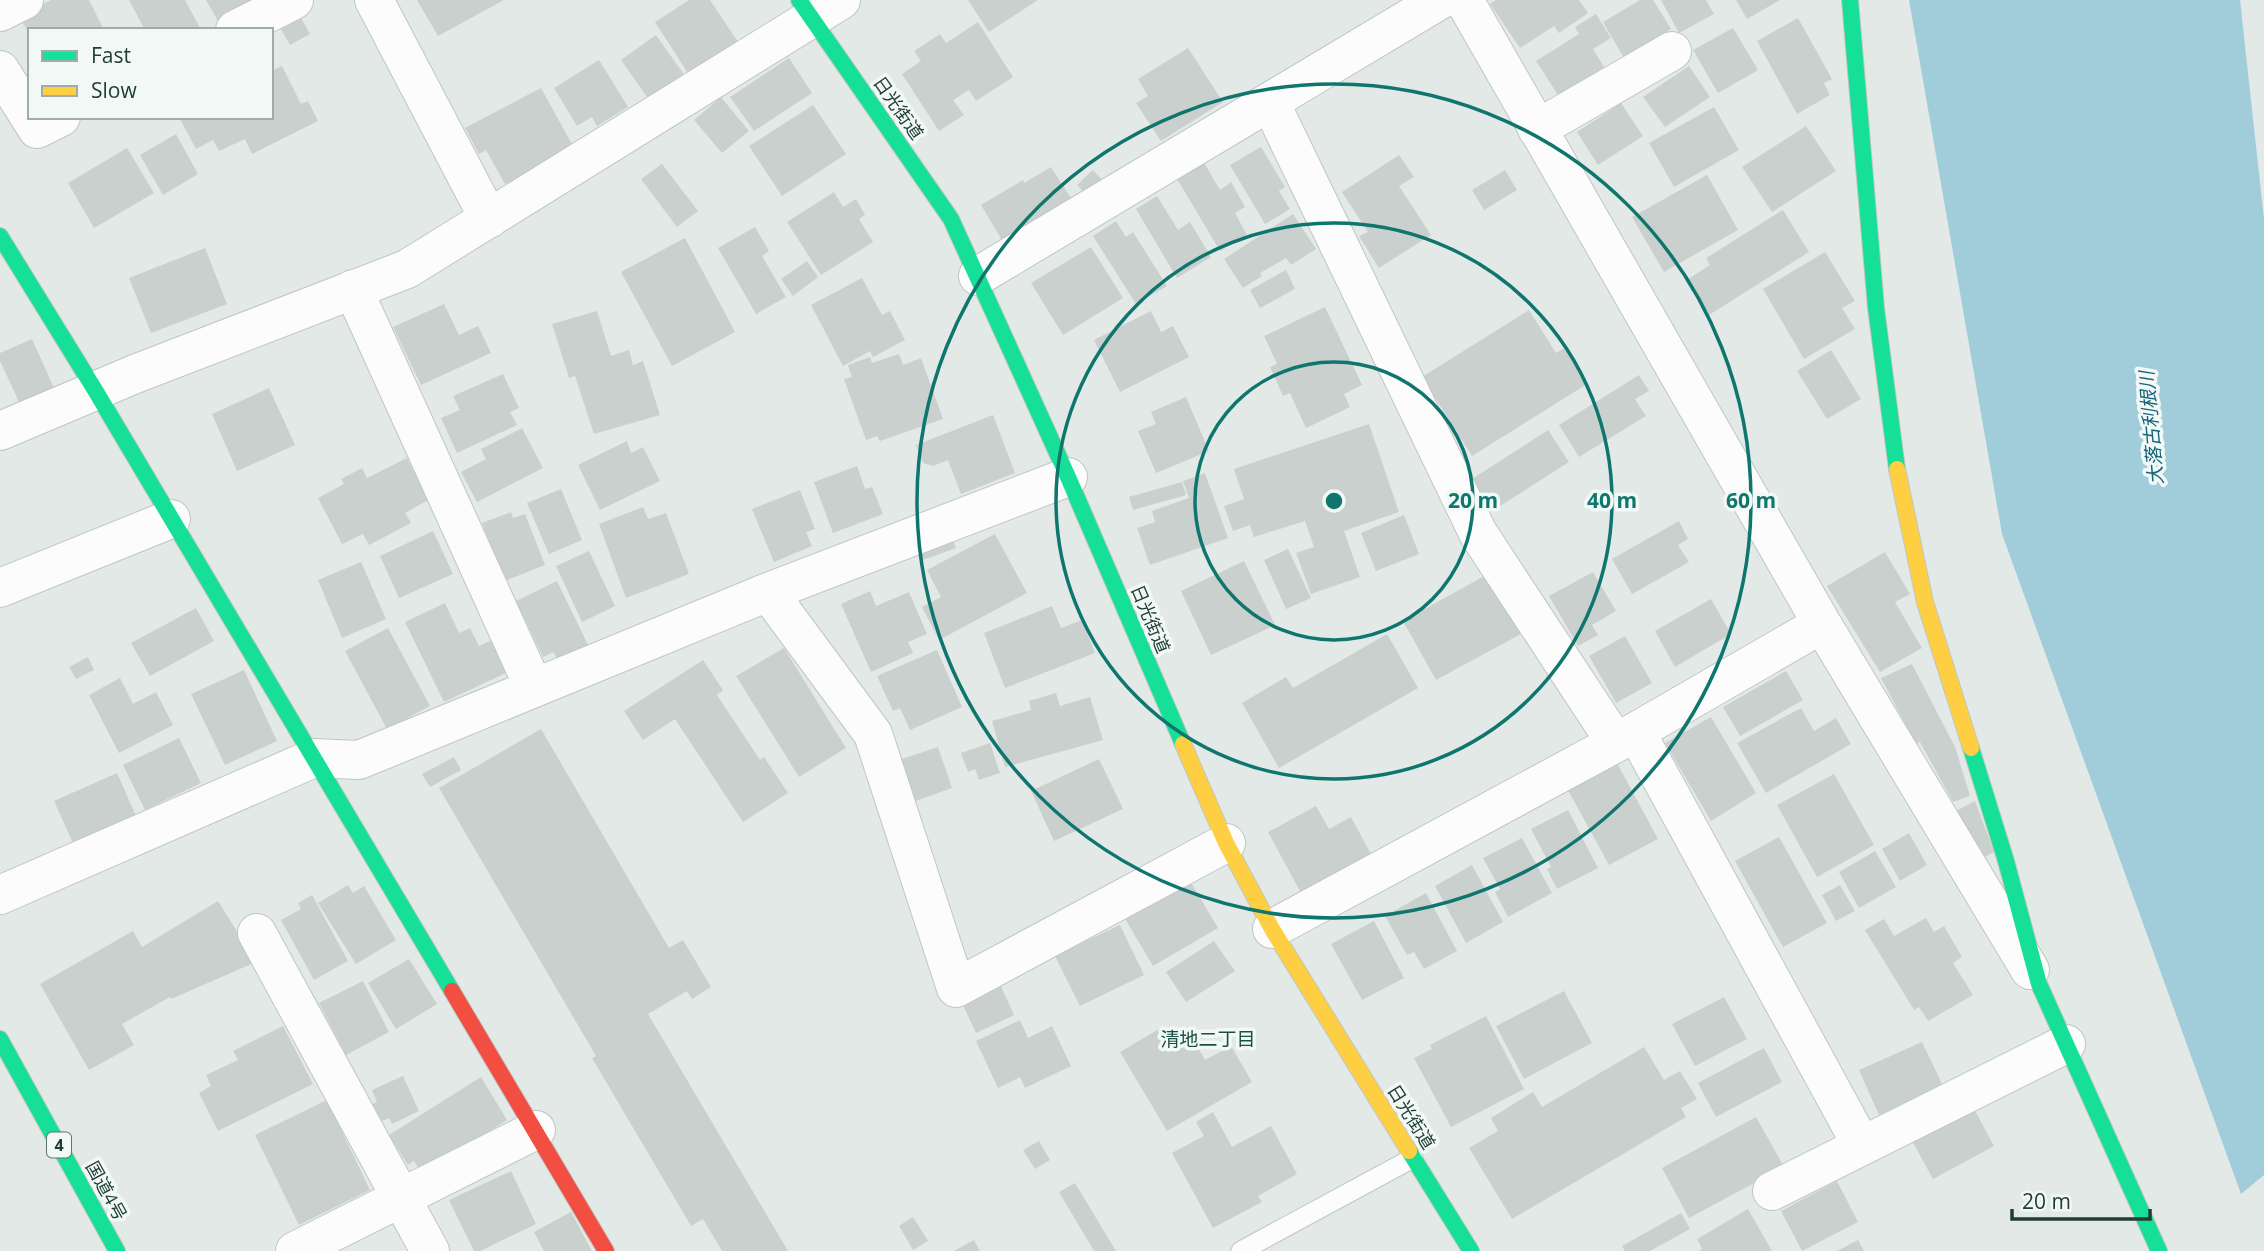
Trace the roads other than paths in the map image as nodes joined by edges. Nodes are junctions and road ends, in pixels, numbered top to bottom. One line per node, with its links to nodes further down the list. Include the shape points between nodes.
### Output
1 (24, 0): 8 (street)
2 (294, 0): 9 (street)
3 (374, 0): 17 (street)
4 (1440, 0): 12 (street)
5 (1464, 0): 16 (street)
6 (1850, 0): 35 (main road, via 1876,308 1899,483 1925,602 2006,861)
7 (817, 6): 17 (street); 19 (main road, 日光街道, via 951,219)
8 (0, 12)
9 (239, 28)
10 (1672, 51): 16 (street)
11 (0, 70): 13 (street)
12 (1270, 102): 19 (street); 29 (street, via 1478,533)
13 (28, 115)
14 (31, 119): 15 (street, via 37,129)
15 (57, 119)
16 (1538, 129): 27 (street)
17 (489, 219): 20 (street, via 407,269)
18 (0, 236): 21 (main road)
19 (978, 276): 23 (main road, 日光街道)
20 (354, 289): 21 (street); 28 (street)
21 (95, 390): 22 (street); 24 (main road)
22 (0, 431)
23 (1068, 477): 26 (street); 31 (main road, 日光街道)
24 (172, 519): 25 (street); 30 (main road)
25 (0, 588)
26 (768, 592): 28 (street); 31 (street, via 873,734 956,988)
27 (1822, 624): 29 (street); 35 (street)
28 (534, 688): 30 (street, via 359,760)
29 (1626, 738): 33 (street); 39 (street)
30 (314, 758): 32 (street); 38 (main road)
31 (1226, 843): 33 (main road, 日光街道)
32 (0, 895)
33 (1272, 929): 40 (main road, 日光街道)
34 (257, 933): 42 (street)
35 (2039, 984): 37 (main road)
36 (0, 1040): 43 (main road, 国道4号 / 4)
37 (2066, 1044): 39 (street); 49 (main road)
38 (536, 1130): 42 (street); 46 (main road)
39 (1862, 1146): 41 (street)
40 (1413, 1158): 47 (lane); 48 (main road, 日光街道)
41 (1772, 1191)
42 (400, 1199): 44 (street); 45 (street)
43 (117, 1251)
44 (295, 1251)
45 (430, 1251)
46 (606, 1251)
47 (1241, 1251)
48 (1471, 1251)
49 (2159, 1251)

